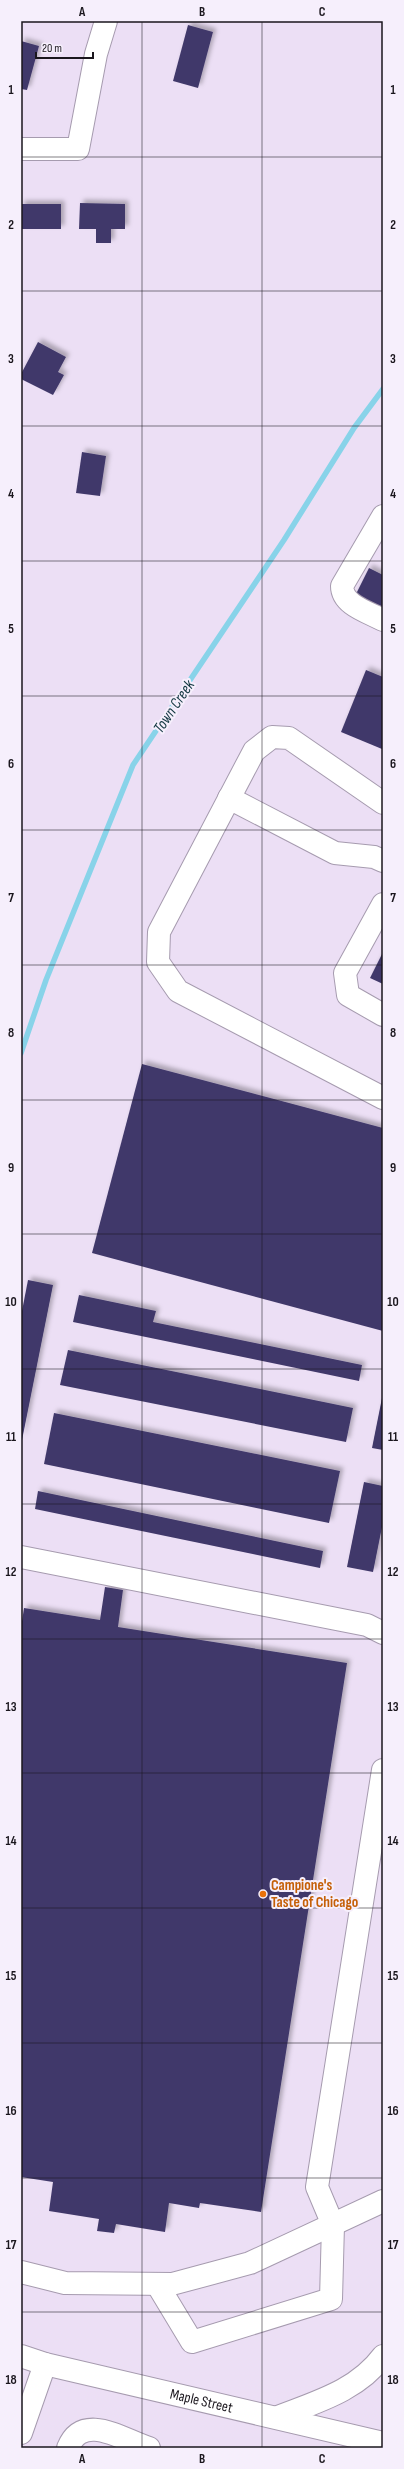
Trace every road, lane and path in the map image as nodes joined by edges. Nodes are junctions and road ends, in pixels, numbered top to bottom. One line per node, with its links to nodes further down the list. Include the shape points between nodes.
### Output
1 (106, 21): 2 (street, via 96,54 78,149)
2 (21, 149)
3 (383, 516): 4 (street, via 342,586 342,595 347,600)
4 (383, 620)
5 (229, 798): 6 (street, via 254,751 272,738 289,738); 7 (street, via 335,853 374,857); 10 (street, via 159,932 158,962 178,991)
6 (383, 803)
7 (383, 862)
8 (383, 904): 9 (street, via 345,973 348,995)
9 (383, 1015)
10 (383, 1098)
11 (21, 1557): 12 (street, via 367,1625)
12 (383, 1633)
13 (383, 1770): 15 (street, via 317,2188)
14 (383, 2201): 15 (street)
15 (333, 2225): 17 (street, via 250,2262 172,2284); 17 (street, via 331,2298 192,2342)
16 (21, 2272): 17 (street, via 65,2283)
17 (158, 2284)
18 (21, 2356): 20 (street, Maple Street)
19 (383, 2356): 21 (street, via 372,2370 345,2390)
20 (45, 2364): 21 (street, Maple Street); 22 (street)
21 (278, 2417): 23 (street, Maple Street)
22 (21, 2433)
23 (383, 2443)
24 (68, 2448): 25 (street, via 80,2431 94,2428)
25 (149, 2448)

